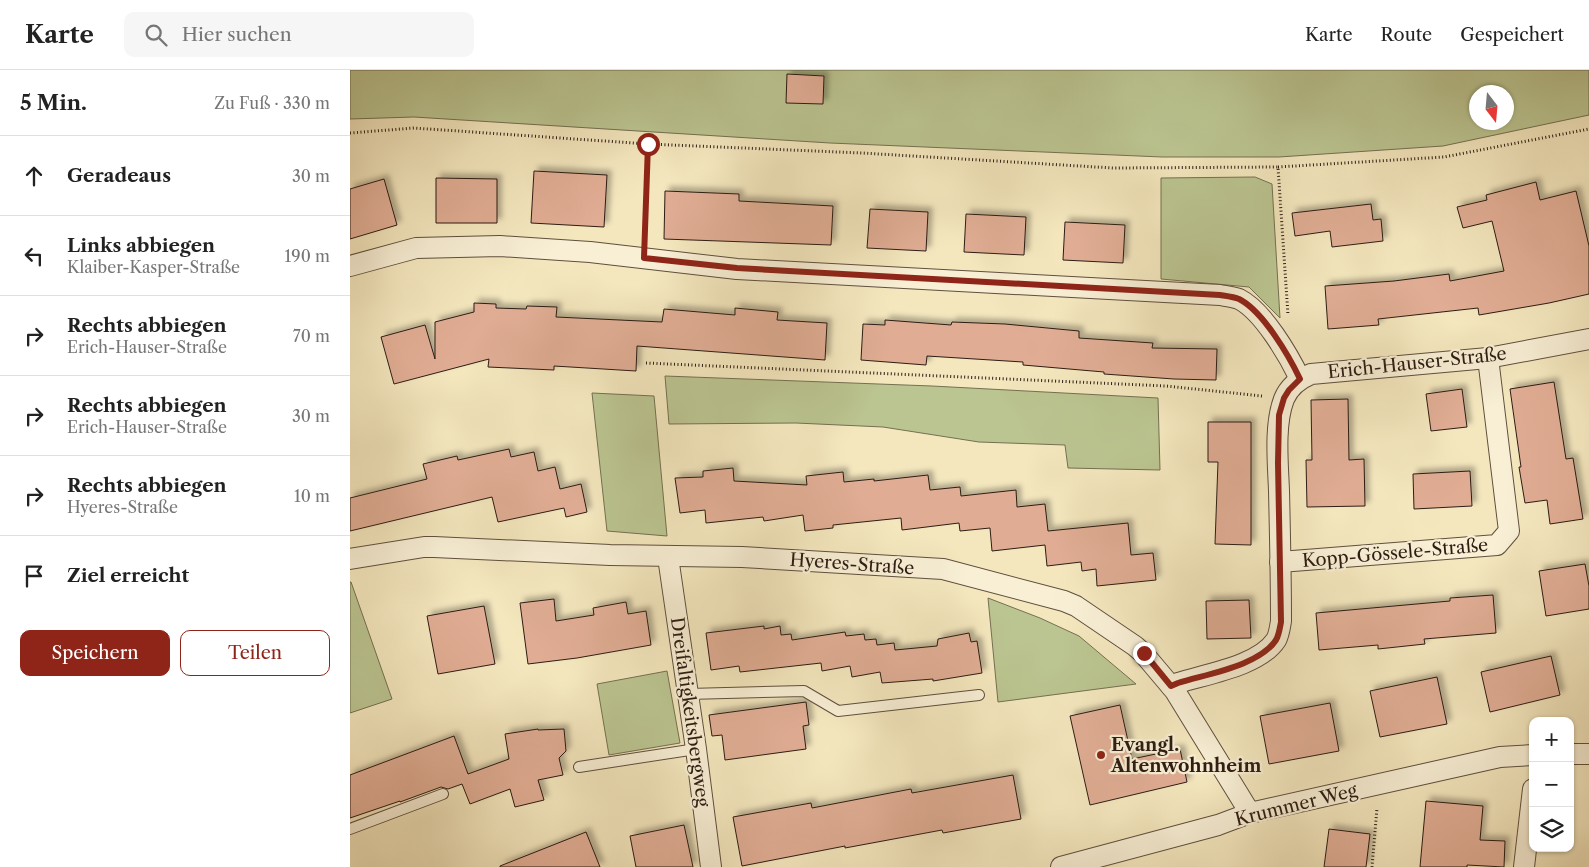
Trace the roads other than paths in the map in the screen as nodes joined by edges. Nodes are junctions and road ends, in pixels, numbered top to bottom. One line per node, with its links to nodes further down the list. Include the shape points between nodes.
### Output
1 (350, 266): 4 (street, via 416,248 491,246 590,252 737,268 1220,295 1239,299 1260,316)
2 (1589, 339): 3 (street, Erich-Hauser-Straße)
3 (1488, 358): 4 (street, Erich-Hauser-Straße, via 1311,374); 7 (street, Kopp-Gössele-Straße, via 1509,531 1497,545)
4 (1300, 379): 7 (street, via 1284,398 1279,415)
5 (668, 556): 6 (street, Hyeres-Straße, via 429,547); 8 (street, Hyeres-Straße, via 748,557 955,571 1076,606 1144,653); 9 (street, Dreifaltigkeitsbergweg)
6 (350, 559)
7 (1280, 562): 8 (street, via 1281,622 1276,639 1266,651 1251,661)
8 (1171, 686): 18 (street, Hyeres-Straße)
9 (688, 694): 10 (lane, via 804,691 838,711); 11 (street, Dreifaltigkeitsbergweg)
10 (979, 695)
11 (696, 749): 15 (lane); 20 (street, Dreifaltigkeitsbergweg)
12 (1574, 754): 13 (street)
13 (1589, 754)
14 (1529, 755): 18 (street, Krummer Weg, via 1500,757)
15 (579, 767)
16 (443, 794): 19 (lane)
17 (1531, 807): 22 (street)
18 (1250, 813): 21 (street, Krummer Weg, via 1218,826)
19 (350, 829)
20 (711, 867)
21 (1061, 867)
22 (1524, 867)

